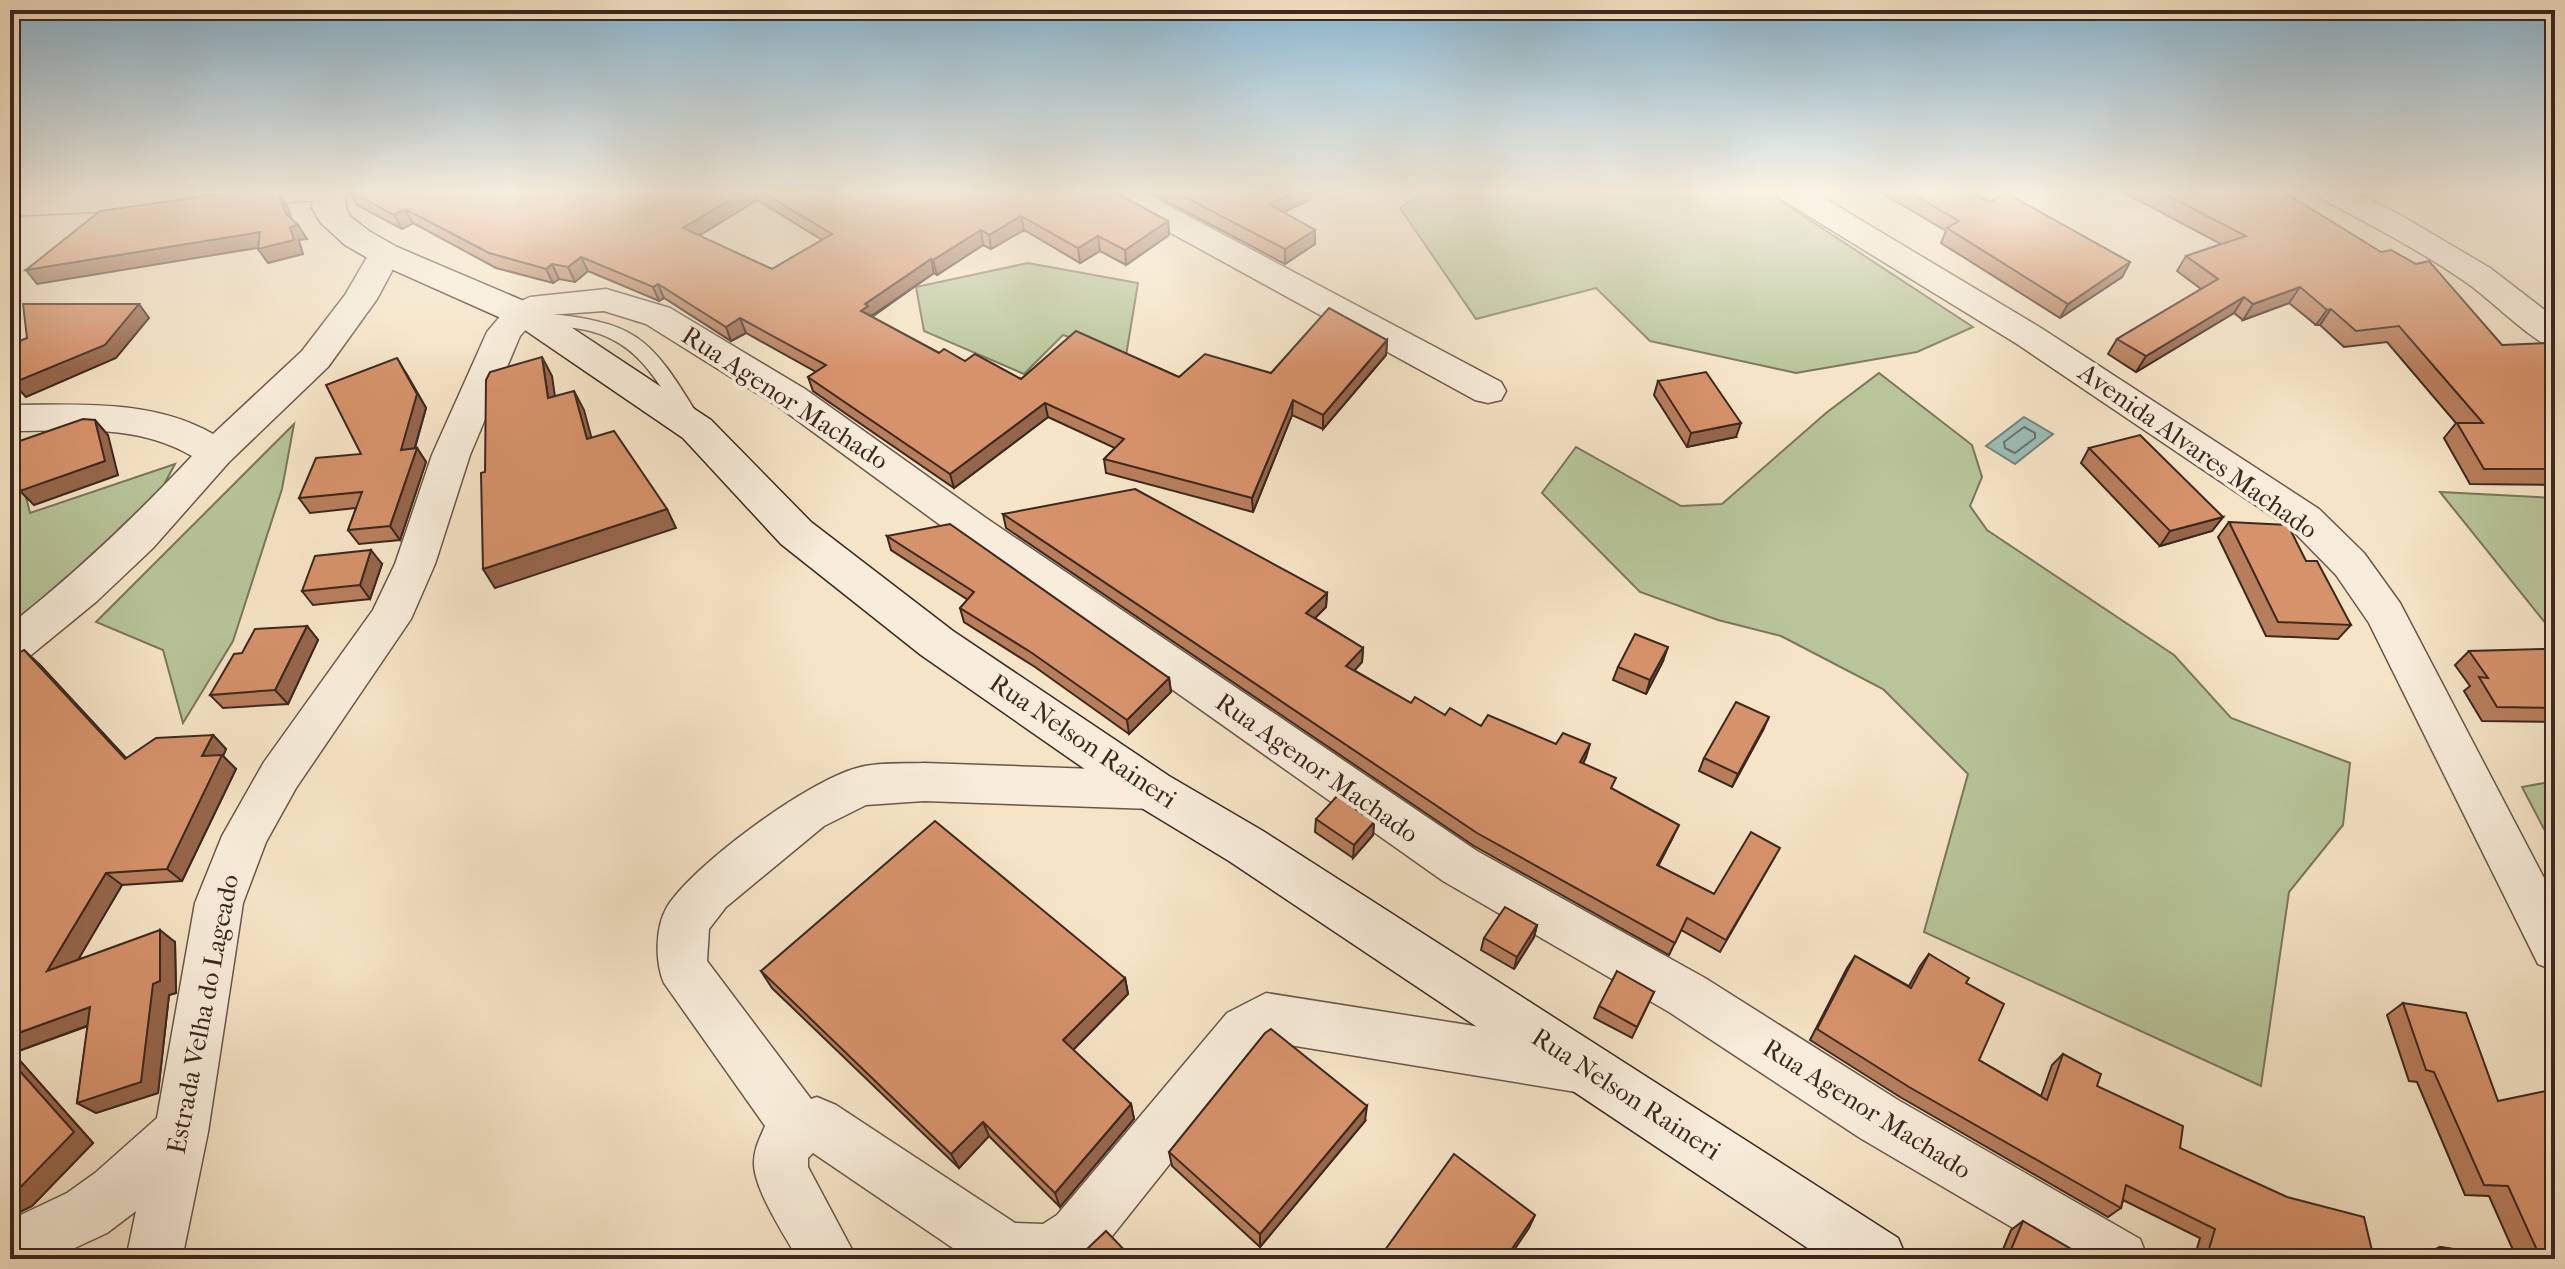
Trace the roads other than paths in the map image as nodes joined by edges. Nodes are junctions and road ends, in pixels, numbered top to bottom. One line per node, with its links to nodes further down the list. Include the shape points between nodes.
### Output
1 (381, 251): 5 (main road, Rua Nelson Raineri)
2 (1230, 251): 8 (street)
3 (1889, 251): 13 (street, Avenida Alvares Machado, via 2029,336 2305,519 2350,564 2385,614)
4 (2440, 251): 7 (street)
5 (385, 254): 6 (main road, Rua Nelson Raineri); 10 (street, via 360,299 315,359)
6 (526, 316): 12 (main road, Rua Nelson Raineri, via 697,429 796,533 937,643); 16 (street, Estrada Velha do Lageado, via 509,324 496,344 390,619 280,775 234,860 219,903); 21 (street, Rua Agenor Machado, via 542,305 606,300 634,306 697,337 1460,866 1687,995 1879,1119)
7 (2555, 338)
8 (1488, 391)
9 (10, 418): 10 (street, via 118,418 180,432)
10 (216, 453): 11 (street, via 139,538)
11 (10, 648)
12 (1152, 790): 14 (main road, Rua Nelson Raineri); 15 (street, via 924,782 860,786 808,812 709,892 685,922 682,967)
13 (2555, 948)
14 (1591, 1070): 15 (street, via 1266,1017 1245,1030 1077,1235 1049,1252 1007,1251 817,1124); 20 (main road, Rua Nelson Raineri)
15 (799, 1128): 19 (street, via 786,1140 781,1169)
16 (181, 1132): 17 (street, via 87,1213); 18 (street, Estrada Velha do Lageado)
17 (10, 1249)
18 (154, 1259)
19 (829, 1259)
20 (1877, 1259)
21 (2120, 1259)

